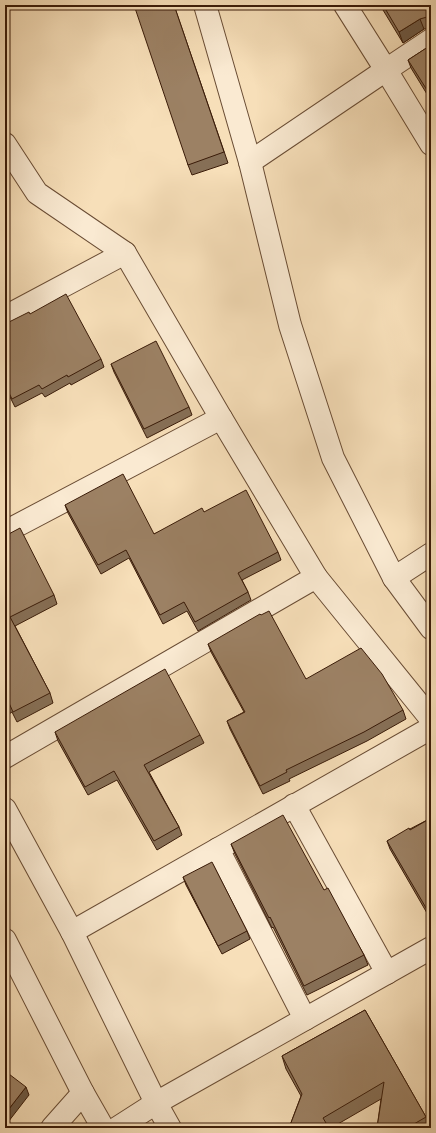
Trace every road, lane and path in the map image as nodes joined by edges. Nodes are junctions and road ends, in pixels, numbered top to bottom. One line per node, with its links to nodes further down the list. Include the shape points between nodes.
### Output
1 (205, 5): 7 (street)
2 (345, 5): 4 (street)
3 (431, 40): 4 (street)
4 (386, 70): 6 (street); 7 (street)
5 (5, 144): 8 (street, via 36,194)
6 (431, 144)
7 (250, 162): 14 (street, via 290,325 333,458)
8 (125, 253): 9 (street); 10 (street)
9 (5, 317)
10 (221, 418): 11 (street); 13 (street)
11 (8, 524)
12 (431, 554): 14 (street)
13 (316, 577): 16 (street); 18 (street)
14 (394, 578): 15 (street)
15 (431, 628)
16 (431, 719)
17 (431, 728): 19 (street)
18 (5, 757)
19 (294, 806): 21 (street); 25 (street)
20 (5, 809): 22 (street)
21 (218, 849): 22 (street); 26 (street)
22 (72, 932): 28 (street)
23 (5, 940): 27 (street)
24 (431, 948): 25 (street)
25 (387, 973): 26 (street)
26 (305, 1019): 28 (street)
27 (83, 1093): 29 (street); 30 (street)
28 (156, 1103): 31 (street); 32 (street)
29 (52, 1128)
30 (103, 1128)
31 (116, 1128)
32 (170, 1128)

